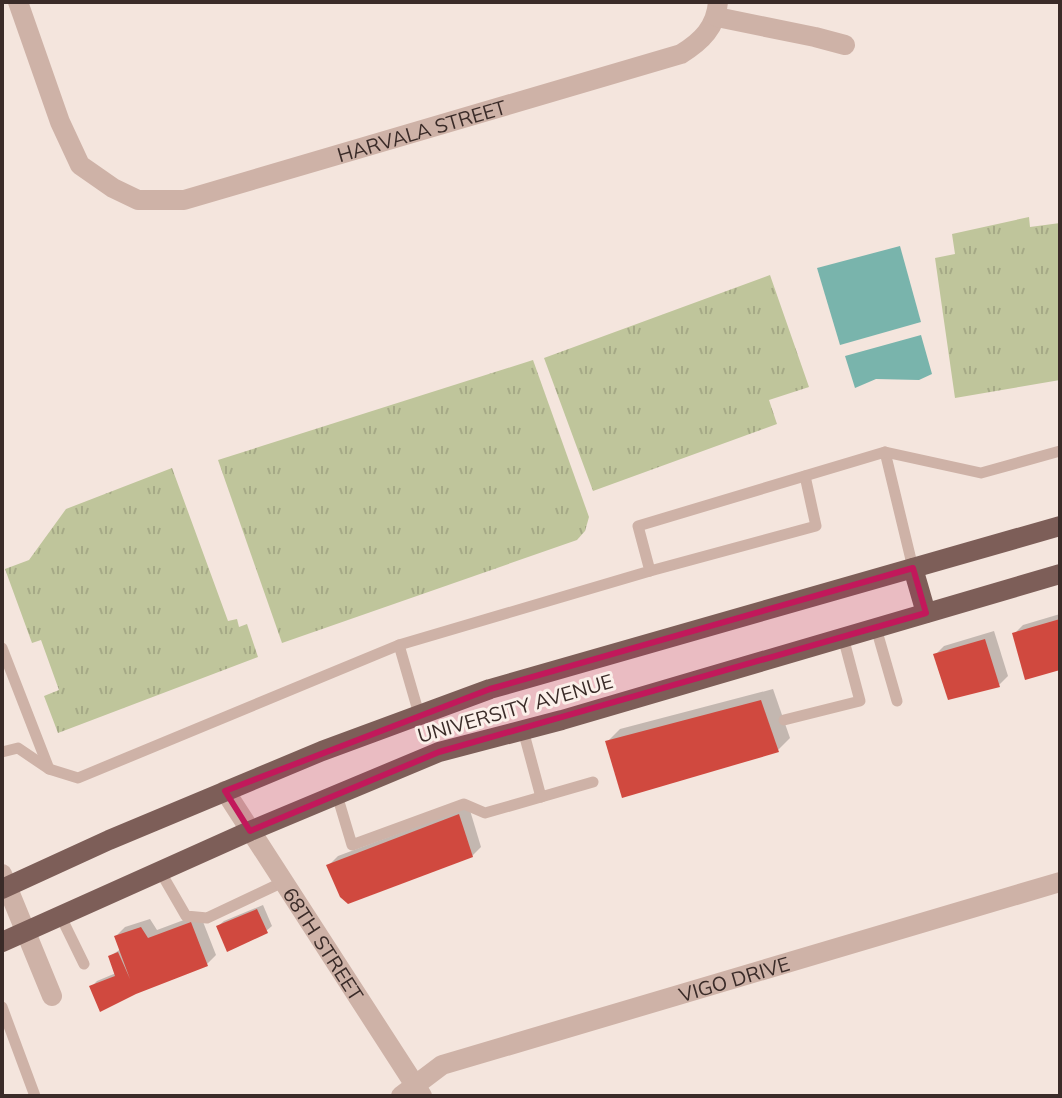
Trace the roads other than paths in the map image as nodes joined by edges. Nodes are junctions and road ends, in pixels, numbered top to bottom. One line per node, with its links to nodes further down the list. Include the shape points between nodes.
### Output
1 (18, 2): 2 (street, HARVALA STREET, via 80,165 138,200 184,200 681,54 701,39)
2 (717, 10): 3 (street)
3 (845, 45)
4 (1060, 451): 5 (lane, via 981,473)
5 (885, 452): 6 (lane); 8 (lane)
6 (805, 476): 9 (lane, via 638,526); 9 (lane, via 816,526)
7 (1060, 526): 8 (main road, UNIVERSITY AVENUE)
8 (913, 568): 11 (main road); 17 (main road, UNIVERSITY AVENUE)
9 (650, 571): 14 (lane)
10 (1060, 574): 11 (main road, UNIVERSITY AVENUE)
11 (926, 613): 12 (main road, UNIVERSITY AVENUE)
12 (876, 628): 13 (main road, UNIVERSITY AVENUE); 16 (lane)
13 (843, 637): 18 (lane, via 860,701); 19 (main road, UNIVERSITY AVENUE)
14 (399, 645): 17 (lane); 21 (lane, via 78,778)
15 (2, 648): 21 (lane)
16 (897, 701)
17 (419, 714): 23 (main road, UNIVERSITY AVENUE)
18 (784, 720)
19 (523, 730): 24 (main road, UNIVERSITY AVENUE, via 439,752); 25 (lane)
20 (2, 752): 21 (lane, via 18,748)
21 (49, 769)
22 (593, 782): 25 (lane)
23 (225, 791): 26 (street, 68TH STREET); 30 (main road, UNIVERSITY AVENUE)
24 (337, 795): 25 (lane, via 352,845 464,804 485,813); 26 (main road, UNIVERSITY AVENUE)
25 (541, 797)
26 (250, 831): 27 (main road, UNIVERSITY AVENUE); 28 (street, 68TH STREET)
27 (160, 871): 28 (lane, via 186,916 207,918); 31 (main road, UNIVERSITY AVENUE)
28 (283, 882): 37 (street, 68TH STREET)
29 (1060, 882): 37 (street, VIGO DRIVE, via 442,1065)
30 (4, 883): 32 (street)
31 (60, 915): 32 (main road, UNIVERSITY AVENUE); 34 (lane)
32 (25, 931): 33 (main road, UNIVERSITY AVENUE); 35 (street)
33 (2, 942)
34 (84, 964)
35 (52, 996)
36 (2, 1007): 38 (lane)
37 (412, 1093)
38 (35, 1096)

